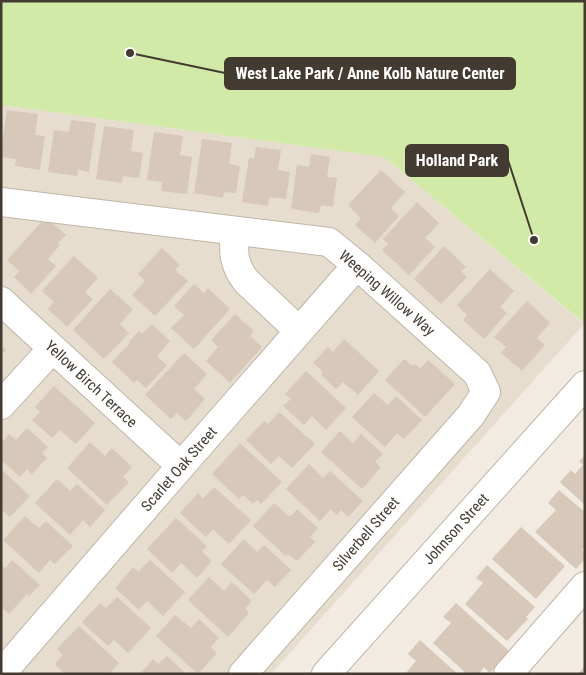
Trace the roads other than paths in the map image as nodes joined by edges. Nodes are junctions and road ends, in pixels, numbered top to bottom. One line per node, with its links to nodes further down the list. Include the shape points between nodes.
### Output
1 (1, 202): 2 (street, Weeping Willow Way)
2 (235, 231): 3 (street, Weeping Willow Way, via 329,242); 5 (street, via 234,255 241,275)
3 (357, 265): 5 (street, Scarlet Oak Street); 8 (street, Weeping Willow Way, via 477,374)
4 (1, 301): 6 (street, Yellow Birch Terrace)
5 (299, 332): 10 (street, Scarlet Oak Street)
6 (52, 349): 9 (street); 10 (street, Yellow Birch Terrace)
7 (585, 385): 14 (street, Johnson Street)
8 (486, 392): 13 (street, Silverbell Street, via 471,415)
9 (1, 405)
10 (181, 466): 12 (street, Scarlet Oak Street)
11 (585, 586): 15 (street)
12 (10, 671)
13 (243, 674)
14 (326, 674)
15 (508, 674)

